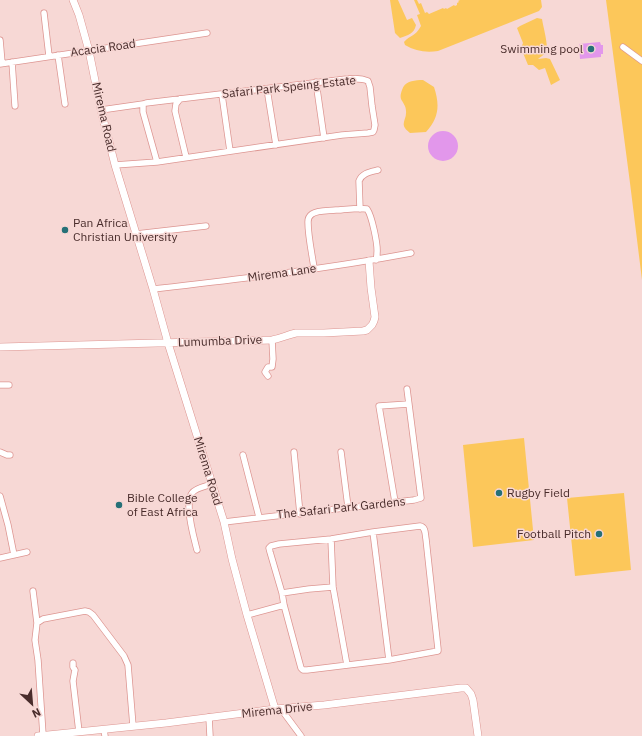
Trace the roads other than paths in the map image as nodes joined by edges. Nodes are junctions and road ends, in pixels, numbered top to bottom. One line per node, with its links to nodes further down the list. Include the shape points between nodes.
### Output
1 (73, 0): 6 (street, Mirema Road)
2 (44, 13): 8 (street)
3 (206, 33): 6 (street, Acacia Road)
4 (0, 40): 11 (street)
5 (623, 47): 9 (street)
6 (89, 50): 7 (street, Acacia Road); 19 (street, Mirema Road)
7 (58, 55): 8 (street, Acacia Road); 16 (street)
8 (49, 56): 10 (street, Acacia Road)
9 (642, 61)
10 (12, 62): 11 (street, Acacia Road); 18 (street)
11 (1, 63)
12 (316, 82): 13 (street, Safari Park Speing Estate); 20 (street); 20 (street, Safari Park Speing Estate, via 360,78 368,81 370,87 375,125 373,132)
13 (267, 89): 14 (street, Safari Park Speing Estate); 21 (street)
14 (222, 94): 15 (street, Safari Park Speing Estate); 22 (street)
15 (181, 99): 17 (street, Safari Park Speing Estate); 23 (street, via 176,104 175,111)
16 (65, 104)
17 (143, 104): 19 (street, Safari Park Speing Estate); 24 (street)
18 (15, 106)
19 (101, 110): 25 (street, Mirema Road)
20 (324, 138): 21 (street, Safari Park Speing Estate)
21 (276, 145): 22 (street, Safari Park Speing Estate)
22 (230, 151): 23 (street, Safari Park Speing Estate)
23 (186, 157): 24 (street, Safari Park Speing Estate)
24 (157, 162): 25 (street, Safari Park Speing Estate)
25 (116, 165): 29 (street, Mirema Road)
26 (378, 170): 27 (street, via 366,173 360,178)
27 (360, 209): 31 (street, via 367,210 370,214 378,254); 32 (street, via 328,211 310,216 308,222)
28 (206, 226): 29 (street)
29 (136, 234): 33 (street, Mirema Road)
30 (411, 253): 31 (street, Mirema Lane)
31 (372, 260): 32 (street, Mirema Lane); 34 (street, Lumumba Drive, via 371,288 375,317 367,330 296,333)
32 (314, 268): 33 (street, Mirema Lane)
33 (153, 289): 35 (street, Mirema Road)
34 (272, 340): 35 (street, Lumumba Drive); 37 (street, via 272,367 268,367 265,372)
35 (168, 343): 36 (street, Lumumba Drive); 47 (street, Mirema Road)
36 (0, 347)
37 (268, 376)
38 (0, 385): 39 (street)
39 (8, 385)
40 (407, 389): 41 (street, The Safari Park Gardens)
41 (409, 404): 49 (street, The Safari Park Gardens, via 420,498); 49 (street, via 379,406)
42 (0, 452): 45 (street)
43 (294, 452): 51 (street)
44 (341, 452): 50 (street)
45 (10, 455)
46 (243, 455): 52 (street)
47 (212, 484): 53 (street, Mirema Road); 56 (street, via 191,495 190,520)
48 (0, 496): 58 (street)
49 (395, 502): 50 (street, The Safari Park Gardens)
50 (348, 507): 51 (street, The Safari Park Gardens)
51 (300, 514): 52 (street, The Safari Park Gardens)
52 (258, 517): 53 (street, The Safari Park Gardens)
53 (224, 522): 64 (street, Mirema Road)
54 (373, 532): 55 (street); 66 (street); 66 (street, via 420,526 424,528 426,539 438,650)
55 (332, 539): 60 (street); 62 (street, via 271,546 270,552)
56 (197, 550)
57 (27, 552): 58 (street)
58 (14, 555): 59 (street)
59 (0, 558)
60 (333, 587): 62 (street); 68 (street)
61 (33, 591): 65 (street)
62 (282, 593): 63 (street)
63 (284, 605): 64 (street); 68 (street, via 303,670)
64 (247, 615): 69 (street, Mirema Road)
65 (37, 623): 71 (street, via 43,619 85,611 93,615 128,665); 74 (street, via 35,640)
66 (389, 660): 68 (street)
67 (73, 662): 72 (street)
68 (347, 665)
69 (278, 709): 70 (street, Mirema Drive); 76 (street, Mirema Road); 77 (street, Mirema Drive, via 466,688 473,700)
70 (209, 718): 71 (street, Mirema Drive); 75 (street)
71 (133, 726): 73 (street, Mirema Drive)
72 (79, 732): 73 (street, Mirema Drive); 74 (street, Mirema Drive)
73 (104, 733)
74 (41, 736)
75 (210, 736)
76 (301, 736)
77 (478, 736)

